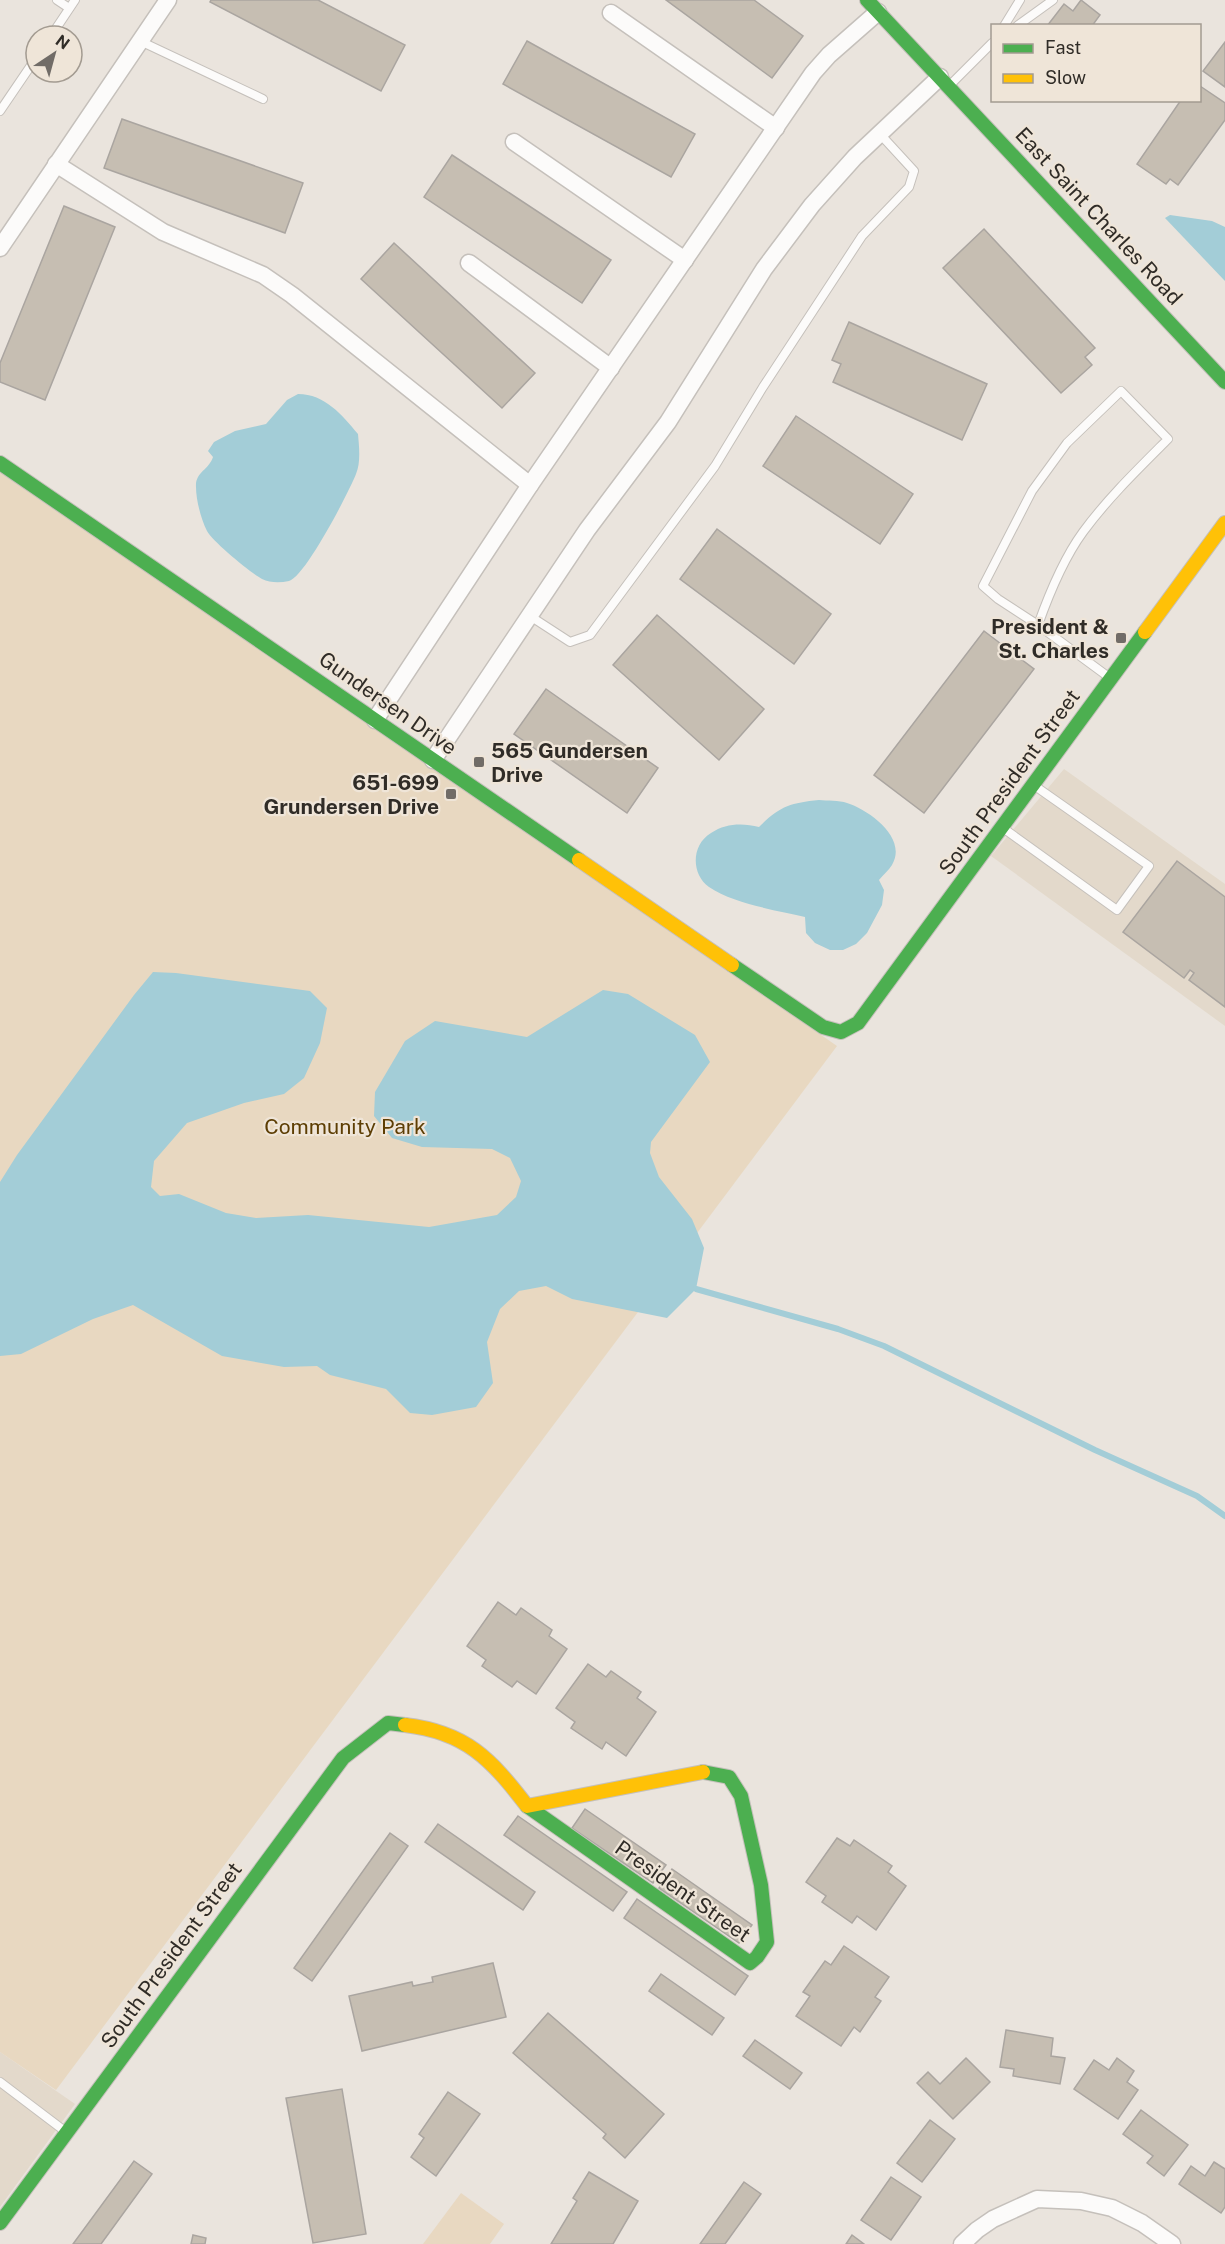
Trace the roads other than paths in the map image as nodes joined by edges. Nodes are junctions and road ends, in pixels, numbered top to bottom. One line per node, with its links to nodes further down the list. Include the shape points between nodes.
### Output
1 (57, 0): 7 (lane)
2 (75, 0): 7 (lane)
3 (168, 0): 12 (street)
4 (1020, 0): 10 (lane)
5 (1053, 0): 11 (lane)
6 (872, 6): 15 (street, East Saint Charles Road); 18 (street, via 813,73)
7 (69, 8): 9 (lane)
8 (611, 13): 18 (street)
9 (59, 24)
10 (1005, 24)
11 (1020, 24)
12 (140, 41): 16 (lane); 21 (street)
13 (991, 45): 15 (lane)
14 (24, 76): 17 (lane)
15 (944, 82): 19 (street); 26 (street, East Saint Charles Road)
16 (263, 99)
17 (0, 111)
18 (776, 128): 23 (street)
19 (880, 134): 30 (street, via 812,205 764,269 668,422 587,530); 30 (lane, via 914,171 909,188 862,236 715,466 590,635 570,642)
20 (514, 142): 23 (street)
21 (56, 164): 22 (street); 28 (street, via 163,232 264,275)
22 (0, 248)
23 (685, 260): 25 (street)
24 (469, 263): 25 (street)
25 (610, 368): 28 (street)
26 (1225, 382)
27 (0, 463): 33 (street, Gundersen Drive)
28 (530, 485): 33 (street)
29 (1225, 523): 32 (street, South President Street)
30 (530, 616): 34 (street)
31 (1038, 625): 31 (lane, via 983,586 1032,491 1067,443 1121,391 1168,439 1122,484 1082,534 1049,594); 32 (lane)
32 (1111, 678): 35 (street, South President Street)
33 (375, 720): 34 (street, Gundersen Drive)
34 (433, 760): 37 (street, Gundersen Drive, via 824,1029)
35 (1033, 785): 36 (street, South President Street); 36 (lane, via 1149,866 1117,910)
36 (1002, 827): 37 (street, South President Street, via 864,1017)
37 (843, 1032)
38 (388, 1723): 39 (street, President Street, via 439,1731 473,1747 500,1770); 41 (street, South President Street, via 343,1758)
39 (527, 1806): 39 (street, President Street, via 701,1772 729,1777 741,1796 761,1885 767,1942 750,1963)
40 (1, 2086): 41 (lane)
41 (67, 2132): 42 (street, South President Street)
42 (0, 2223)
43 (962, 2244): 44 (street, via 993,2219 1037,2199 1081,2201 1112,2208)
44 (1172, 2244)

